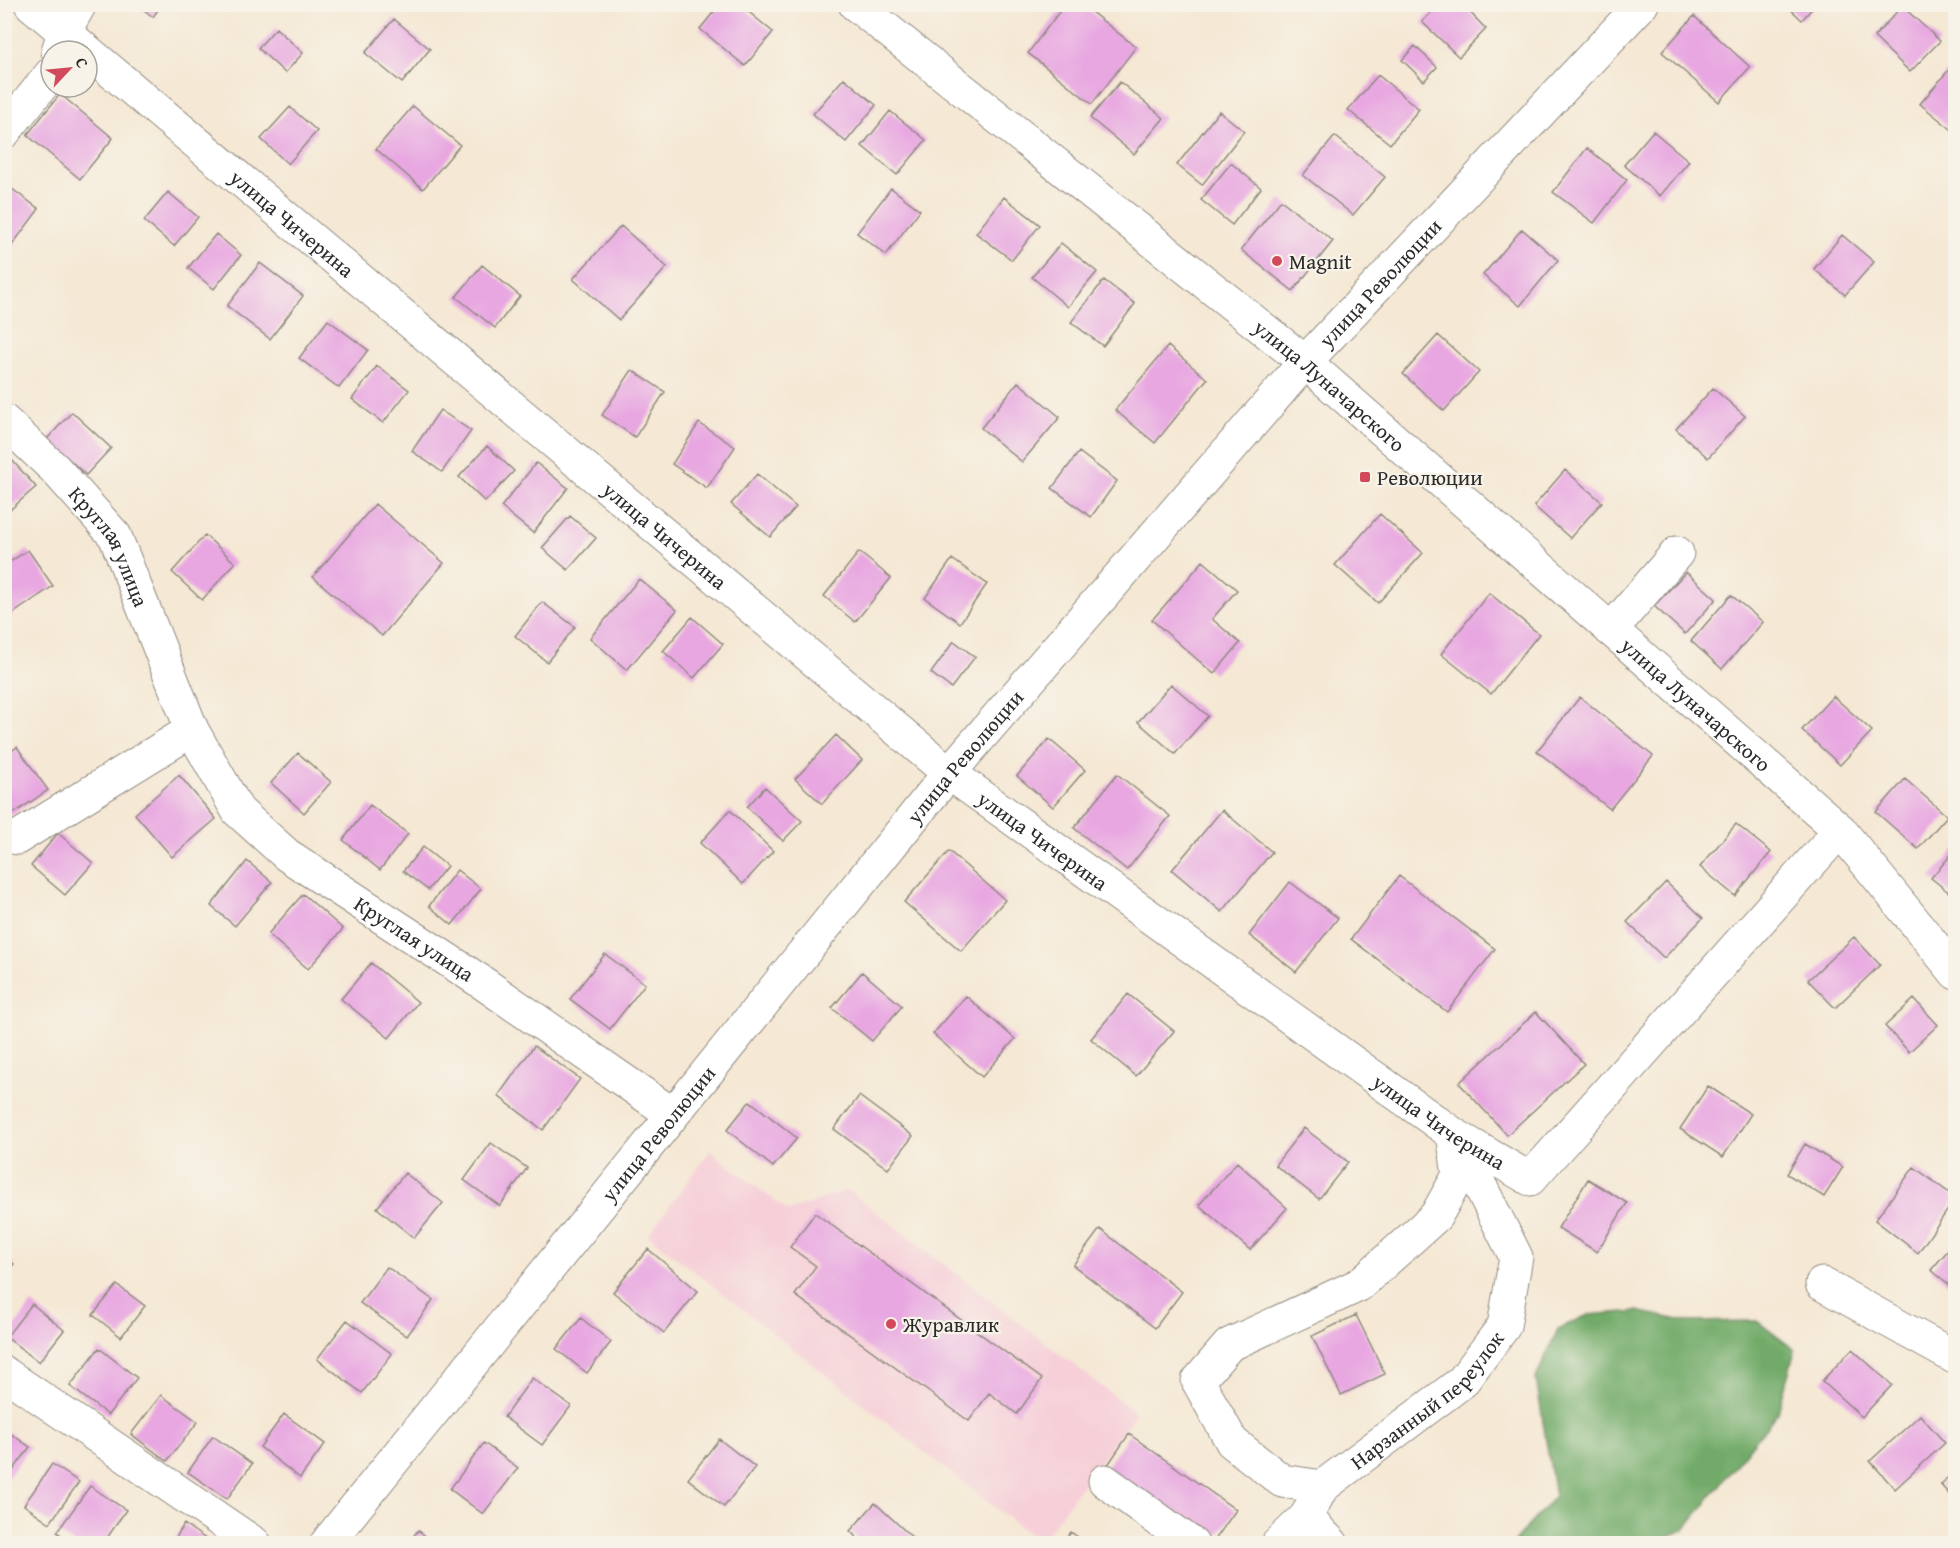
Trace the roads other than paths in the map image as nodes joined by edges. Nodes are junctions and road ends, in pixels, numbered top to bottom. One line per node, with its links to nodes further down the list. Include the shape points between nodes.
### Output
1 (31, 4): 4 (street, улица Чичерина)
2 (855, 4): 7 (street, улица Луначарского)
3 (1642, 4): 7 (street, улица Революции)
4 (75, 38): 12 (street, улица Чичерина)
5 (39, 89): 6 (street)
6 (4, 132)
7 (1305, 362): 10 (street, улица Луначарского); 12 (street, улица Революции)
8 (4, 421): 11 (street, Круглая улица, via 56,470 115,536)
9 (1677, 554): 10 (street)
10 (1611, 630): 13 (street, улица Луначарского)
11 (192, 730): 14 (street); 16 (street, Круглая улица, via 238,811 287,855 480,981)
12 (948, 773): 16 (street, улица Революции); 17 (street, улица Чичерина)
13 (1840, 830): 15 (street, улица Луначарского); 17 (street, улица Чичерина, via 1530,1179)
14 (17, 838)
15 (1956, 973)
16 (672, 1114): 25 (street, улица Революции)
17 (1453, 1134): 22 (street, Нарзанный переулок, via 1516,1257 1504,1326 1462,1382); 22 (street, via 1459,1175 1436,1216 1359,1285 1229,1345 1198,1381 1232,1442 1282,1481)
18 (1822, 1284): 19 (street)
19 (1956, 1358)
20 (4, 1373): 24 (street)
21 (1105, 1481): 26 (street)
22 (1322, 1487): 23 (street, Нарзанный переулок)
23 (1306, 1517): 27 (street, Нарзанный переулок); 28 (street)
24 (255, 1544)
25 (326, 1544)
26 (1192, 1544)
27 (1278, 1544)
28 (1332, 1544)

